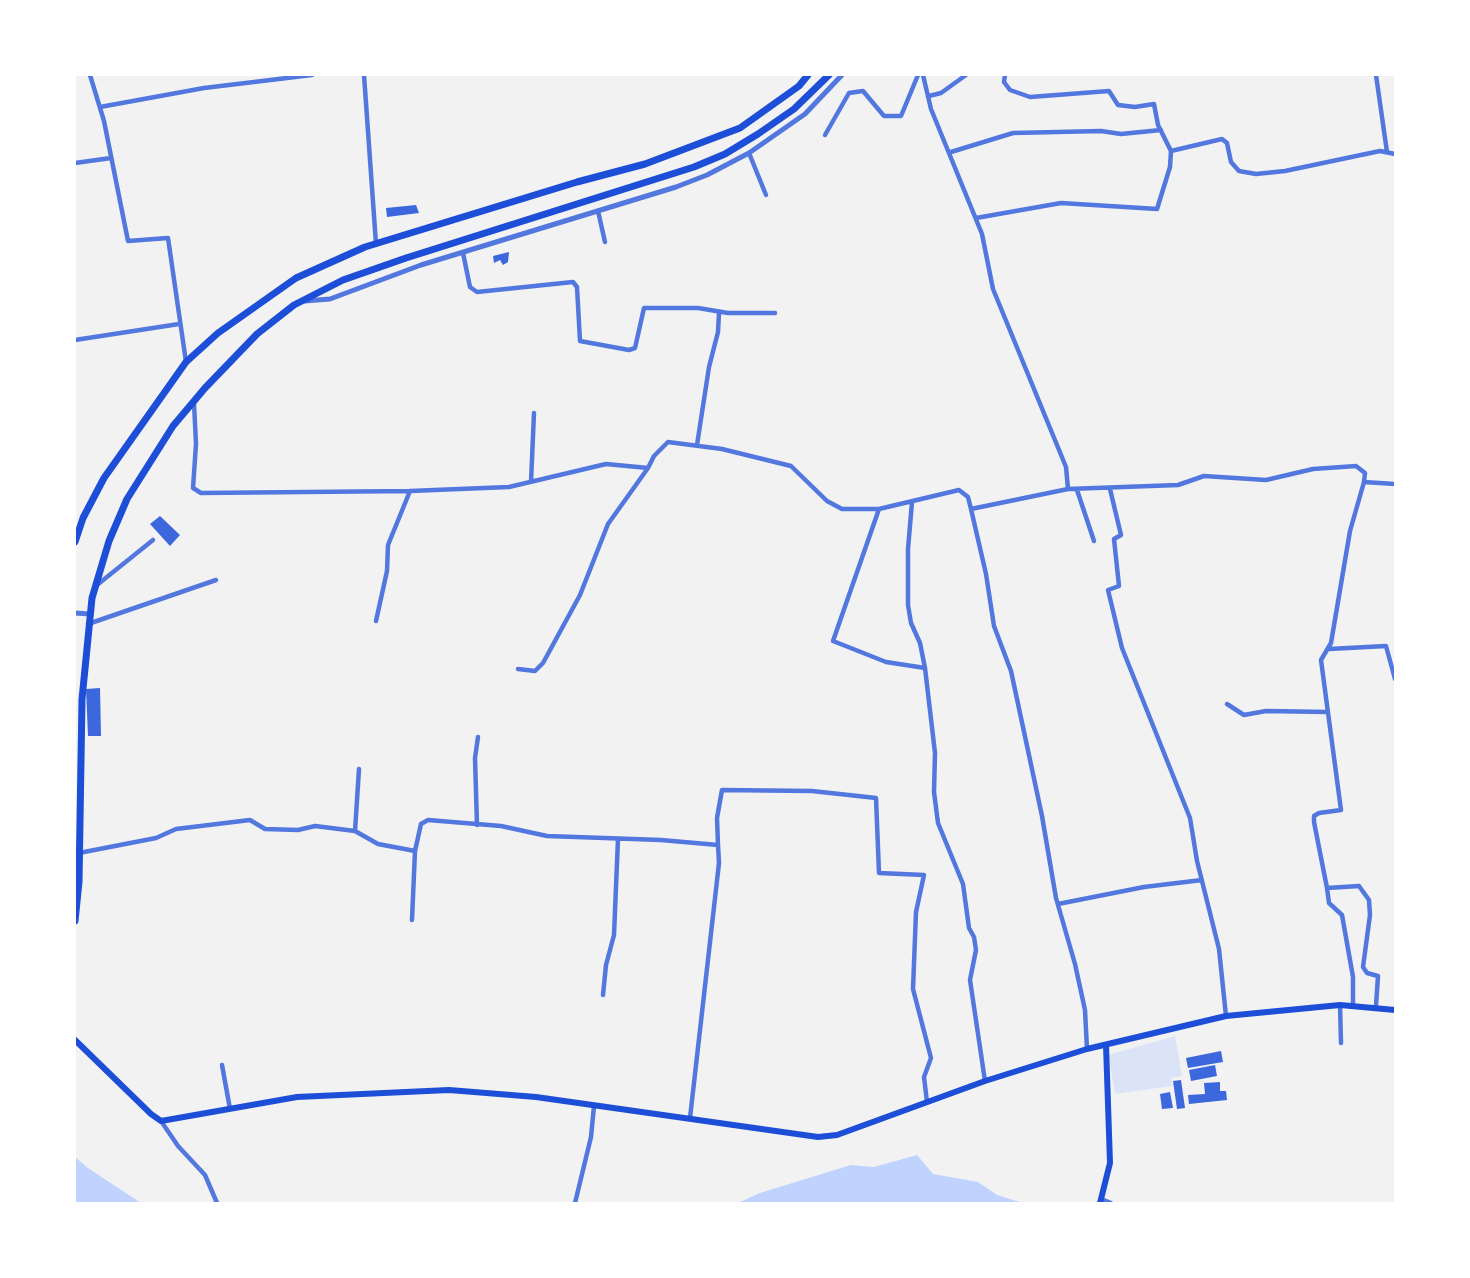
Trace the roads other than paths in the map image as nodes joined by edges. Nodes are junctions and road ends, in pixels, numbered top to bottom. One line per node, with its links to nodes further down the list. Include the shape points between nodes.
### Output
1 (90, 75): 13 (street)
2 (312, 75): 13 (street)
3 (364, 75): 27 (street)
4 (808, 75): 27 (highway, via 799,86 740,128 645,164)
5 (829, 75): 29 (highway, via 794,109 725,154 406,258 343,280)
6 (842, 75): 19 (street, via 805,114)
7 (918, 75): 15 (street, via 901,116 884,116 863,91 849,93)
8 (923, 75): 12 (street)
9 (966, 75): 12 (street, via 941,93)
10 (1005, 75): 14 (street, via 1004,82 1010,90 1030,97 1109,91 1118,105 1154,104)
11 (1376, 75): 18 (street)
12 (929, 96): 17 (street)
13 (100, 107): 21 (street)
14 (1161, 130): 16 (street); 17 (street, via 1121,134 1013,133)
15 (825, 135)
16 (1171, 151): 18 (street, via 1222,139 1227,142 1231,162 1239,171 1256,174 1355,154); 25 (street, via 1157,209 1061,203)
17 (951, 152): 25 (street)
18 (1387, 152): 20 (street)
19 (749, 153): 23 (street); 24 (street, via 676,187)
20 (1395, 154)
21 (111, 158): 22 (street); 32 (street, via 128,241 168,238)
22 (75, 163)
23 (766, 195)
24 (598, 211): 26 (street); 28 (street)
25 (976, 218): 42 (street, via 993,289 1066,467)
26 (605, 242)
27 (376, 244): 34 (highway, via 296,278 218,333)
28 (463, 253): 29 (street, via 330,299); 30 (street, via 470,287 477,292 573,282 577,287 580,341 635,348 644,308 698,308)
29 (301, 301): 35 (highway, via 257,334)
30 (718, 313): 31 (street); 37 (street)
31 (775, 313)
32 (179, 324): 33 (street); 34 (street)
33 (75, 340)
34 (186, 362): 51 (highway, via 104,478)
35 (195, 400): 45 (street, via 196,492); 53 (highway, via 173,426 127,498)
36 (534, 413): 39 (street)
37 (697, 445): 38 (street, via 668,442); 47 (street, via 791,466 827,501 842,509)
38 (648, 468): 39 (street, via 606,464); 60 (street, via 608,525 580,595 543,663 535,671)
39 (531, 482): 45 (street, via 509,487)
40 (1364, 482): 41 (street); 43 (street, via 1365,473 1356,466 1313,469 1266,480 1204,476 1178,485); 58 (street, via 1350,531)
41 (1395, 484)
42 (1068, 489): 44 (street); 48 (street)
43 (1110, 489): 44 (street); 72 (street, via 1121,535 1114,539 1119,586 1108,590 1122,648 1188,812)
44 (1077, 490): 50 (street)
45 (410, 491): 56 (street, via 388,545 387,571)
46 (912, 502): 47 (street); 48 (street, via 959,490 968,496); 59 (street, via 908,605)
47 (879, 509): 59 (street, via 833,641 886,662)
48 (971, 509): 74 (street, via 994,626 1011,671)
49 (153, 540): 53 (street)
50 (1094, 541)
51 (75, 542)
52 (216, 580): 57 (street)
53 (95, 586): 55 (highway)
54 (75, 613): 55 (street)
55 (90, 614): 57 (highway)
56 (376, 621)
57 (88, 624): 71 (highway)
58 (1329, 649): 61 (street, via 1386,646); 63 (street, via 1320,665)
59 (925, 668): 88 (street, via 938,823 963,884 976,950 970,980)
60 (518, 669)
61 (1395, 679)
62 (1227, 704): 63 (street, via 1244,715 1266,711)
63 (1328, 712): 73 (street, via 1341,810 1314,816)
64 (478, 737): 66 (street)
65 (359, 769): 67 (street)
66 (477, 825): 68 (street, via 548,836); 70 (street, via 424,820)
67 (355, 831): 70 (street, via 378,844); 71 (street, via 315,826 265,829 250,820 176,829 156,838)
68 (618, 839): 69 (street); 77 (street, via 614,935)
69 (718, 845): 89 (street, via 722,790 812,791 876,798 879,873 924,875 916,912 913,990 932,1058 924,1077); 92 (street)
70 (415, 850): 75 (street)
71 (79, 853): 76 (highway)
72 (1202, 880): 74 (street); 82 (street, via 1219,949)
73 (1327, 888): 79 (street, via 1329,903 1342,915 1353,976); 80 (street, via 1359,886 1369,900 1363,968 1378,976)
74 (1058, 904): 86 (street, via 1080,987)
75 (412, 920)
76 (75, 921)
77 (603, 995)
78 (1340, 1005): 79 (main road); 82 (main road); 84 (street)
79 (1353, 1005): 80 (main road)
80 (1376, 1006): 81 (main road)
81 (1395, 1010)
82 (1226, 1016): 85 (main road)
83 (75, 1040): 93 (main road)
84 (1341, 1043)
85 (1106, 1045): 86 (main road); 94 (main road, via 1110,1163)
86 (1087, 1049): 88 (main road)
87 (222, 1065): 91 (street)
88 (985, 1081): 89 (main road)
89 (927, 1102): 92 (main road, via 829,1136)
90 (594, 1106): 91 (main road, via 449,1090 297,1098); 92 (main road); 96 (street, via 591,1137)
91 (230, 1109): 93 (main road)
92 (690, 1118)
93 (161, 1121): 95 (street, via 205,1175)
94 (1101, 1201): 97 (street)
95 (217, 1203)
96 (575, 1203)
97 (1111, 1203)

